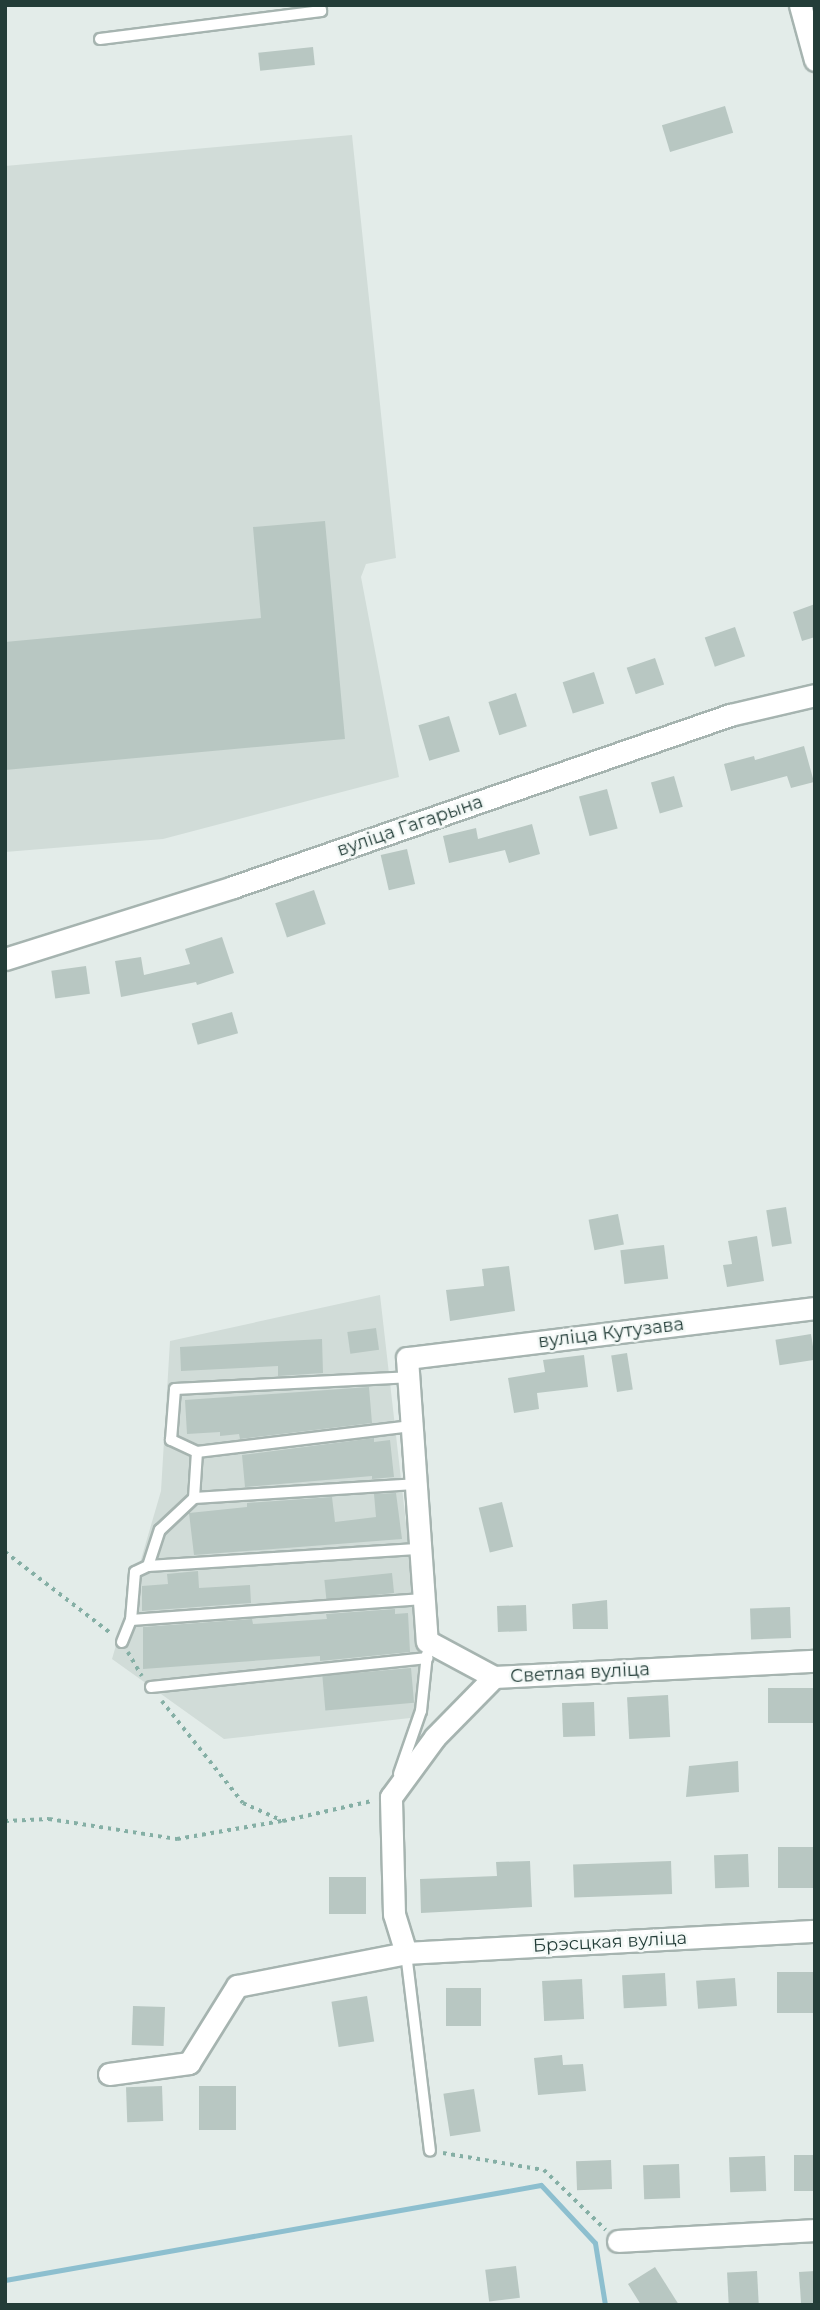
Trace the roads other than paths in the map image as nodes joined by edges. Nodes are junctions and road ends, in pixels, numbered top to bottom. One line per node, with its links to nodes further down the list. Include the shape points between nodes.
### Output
1 (320, 5): 3 (lane, via 321,11)
2 (806, 10): 4 (street)
3 (100, 39)
4 (815, 60)
5 (815, 695): 6 (street, вуліца Гагарына, via 730,715 233,887)
6 (5, 959)
7 (815, 1308): 8 (street, вуліца Кутузава)
8 (407, 1368): 9 (street); 10 (lane, via 175,1389 171,1440)
9 (411, 1426): 10 (lane); 11 (street)
10 (197, 1452): 12 (lane)
11 (415, 1484): 12 (lane); 13 (street)
12 (194, 1498): 14 (lane, via 160,1530)
13 (420, 1549): 14 (lane); 15 (street)
14 (148, 1566): 16 (lane, via 135,1572)
15 (424, 1599): 16 (lane); 18 (street)
16 (131, 1620): 17 (lane)
17 (122, 1642)
18 (427, 1649): 20 (street, Светлая вуліца); 21 (lane); 22 (lane, via 421,1711)
19 (815, 1661): 20 (street, Светлая вуліца)
20 (495, 1676): 22 (street, via 435,1737)
21 (151, 1687)
22 (391, 1797): 24 (street, via 394,1914)
23 (815, 1931): 24 (street, Брэсцкая вуліца)
24 (406, 1953): 25 (street, Брэсцкая вуліца, via 237,1986 189,2063); 26 (lane)
25 (109, 2074)
26 (430, 2151)
27 (815, 2230): 28 (street)
28 (618, 2241)

